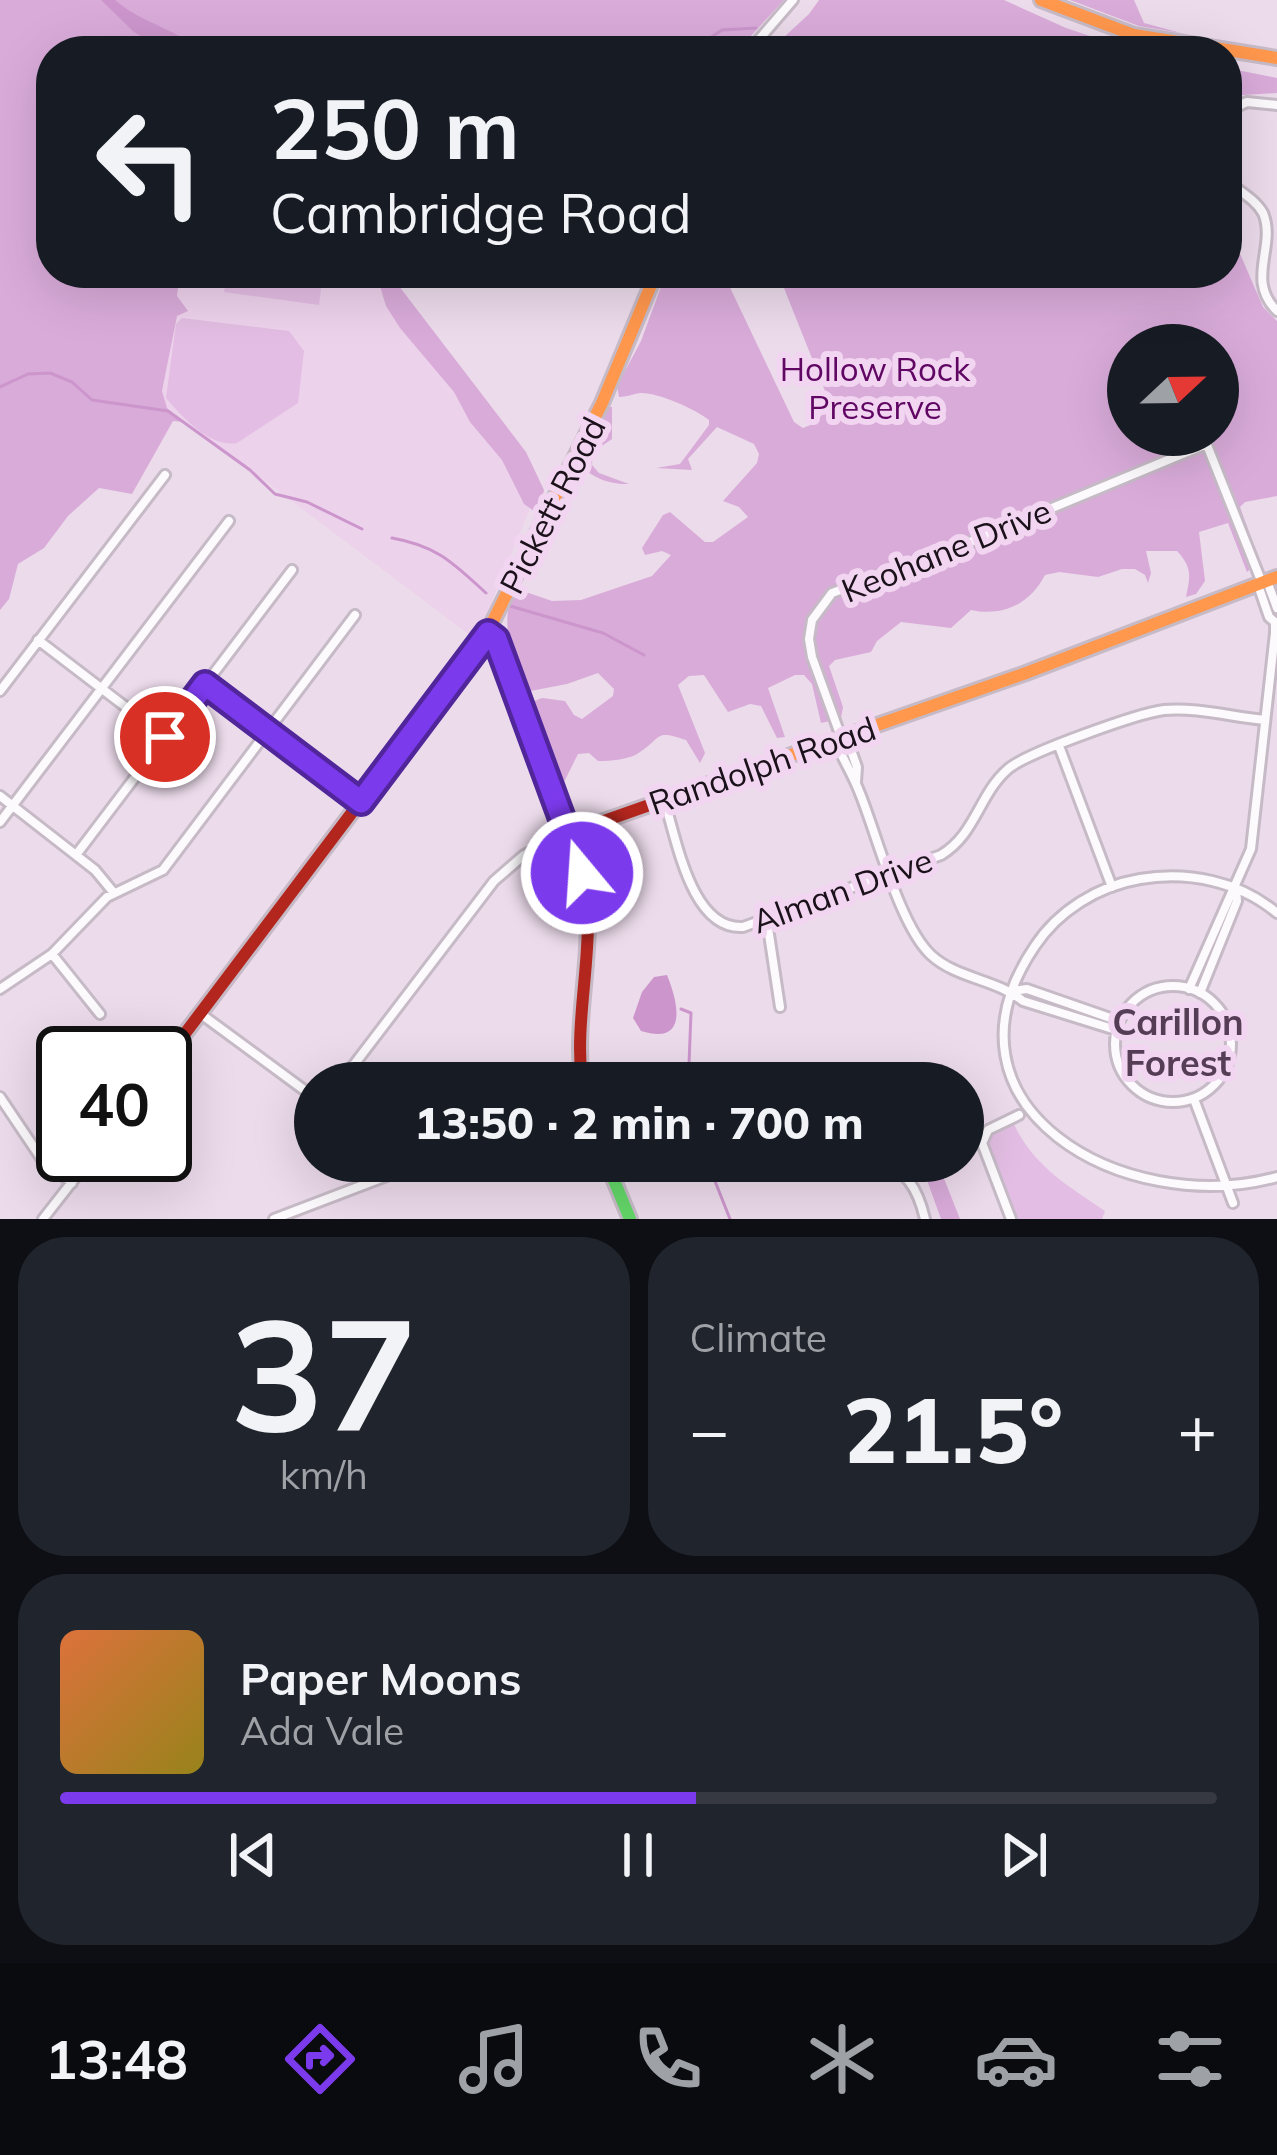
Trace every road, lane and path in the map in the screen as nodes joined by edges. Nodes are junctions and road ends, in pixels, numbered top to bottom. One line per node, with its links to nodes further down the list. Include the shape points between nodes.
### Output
1 (793, 0): 3 (street)
2 (1041, 0): 4 (street)
3 (762, 36)
4 (1140, 36)
5 (1242, 52): 6 (street)
6 (1277, 58)
7 (1242, 104): 8 (street)
8 (1277, 105)
9 (1242, 193): 10 (street)
10 (1274, 233): 12 (street, via 1262,283)
11 (650, 288): 22 (street, Pickett Road, via 590,430)
12 (1277, 311)
13 (1166, 456): 30 (street, Keohane Drive, via 832,592 809,639)
14 (1210, 456): 18 (street)
15 (165, 475): 23 (street)
16 (229, 521): 25 (street)
17 (292, 570): 24 (street)
18 (1266, 582): 19 (street); 21 (street, via 1269,617); 30 (street, Randolph Road)
19 (1277, 608)
20 (355, 615): 28 (street)
21 (1276, 620): 27 (street)
22 (488, 633): 34 (street); 37 (street, Pickett Road)
23 (38, 640): 25 (street); 26 (street)
24 (205, 684): 28 (street); 29 (street)
25 (102, 688): 29 (street); 35 (street)
26 (0, 691)
27 (1265, 720): 31 (street, Alman Drive, via 1166,710); 41 (street, via 1251,849)
28 (269, 733): 34 (street); 42 (street, via 163,870)
29 (165, 737): 38 (street)
30 (841, 738): 33 (street, Randolph Road); 39 (street, Keohane Drive)
31 (1059, 746): 39 (street, Alman Drive, via 1007,769 948,851); 40 (street)
32 (0, 796): 35 (street)
33 (664, 800): 37 (street, Randolph Road); 44 (street, Alman Drive, via 706,914 727,927)
34 (361, 802): 50 (street)
35 (13, 806): 36 (street); 38 (street)
36 (0, 822)
37 (570, 833): 54 (street, Randolph Road, via 494,881); 55 (street, Pickett Road, via 588,914)
38 (76, 854): 42 (street)
39 (891, 876): 44 (street, Alman Drive); 47 (street, Keohane Drive, via 909,924 934,958)
40 (1112, 887): 41 (street, via 1181,875); 47 (street, via 1054,923)
41 (1236, 888): 43 (street); 48 (street)
42 (114, 893): 45 (street)
43 (1277, 913)
44 (766, 921): 49 (street)
45 (52, 954): 46 (street); 51 (street)
46 (0, 989)
47 (1011, 991): 53 (street, Keohane Drive, via 1027,989); 70 (street, via 1003,1044 1020,1118 988,1130 982,1143)
48 (1194, 991): 53 (street, via 1143,994); 58 (street, via 1221,1013 1231,1044 1218,1082)
49 (780, 1007)
50 (200, 1013): 52 (street); 56 (street)
51 (100, 1014)
52 (190, 1026)
53 (1118, 1026): 58 (street, via 1118,1066 1136,1088 1159,1100)
54 (356, 1062)
55 (580, 1062)
56 (294, 1082)
57 (0, 1097): 63 (street, via 41,1158)
58 (1194, 1099): 65 (street, via 1237,1201)
59 (1277, 1177): 64 (street)
60 (371, 1182): 67 (street)
61 (615, 1182): 68 (street)
62 (909, 1182): 69 (street)
63 (72, 1183): 66 (street)
64 (1252, 1194)
65 (1220, 1207)
66 (44, 1219)
67 (274, 1219)
68 (630, 1219)
69 (925, 1219)
70 (1011, 1219)

